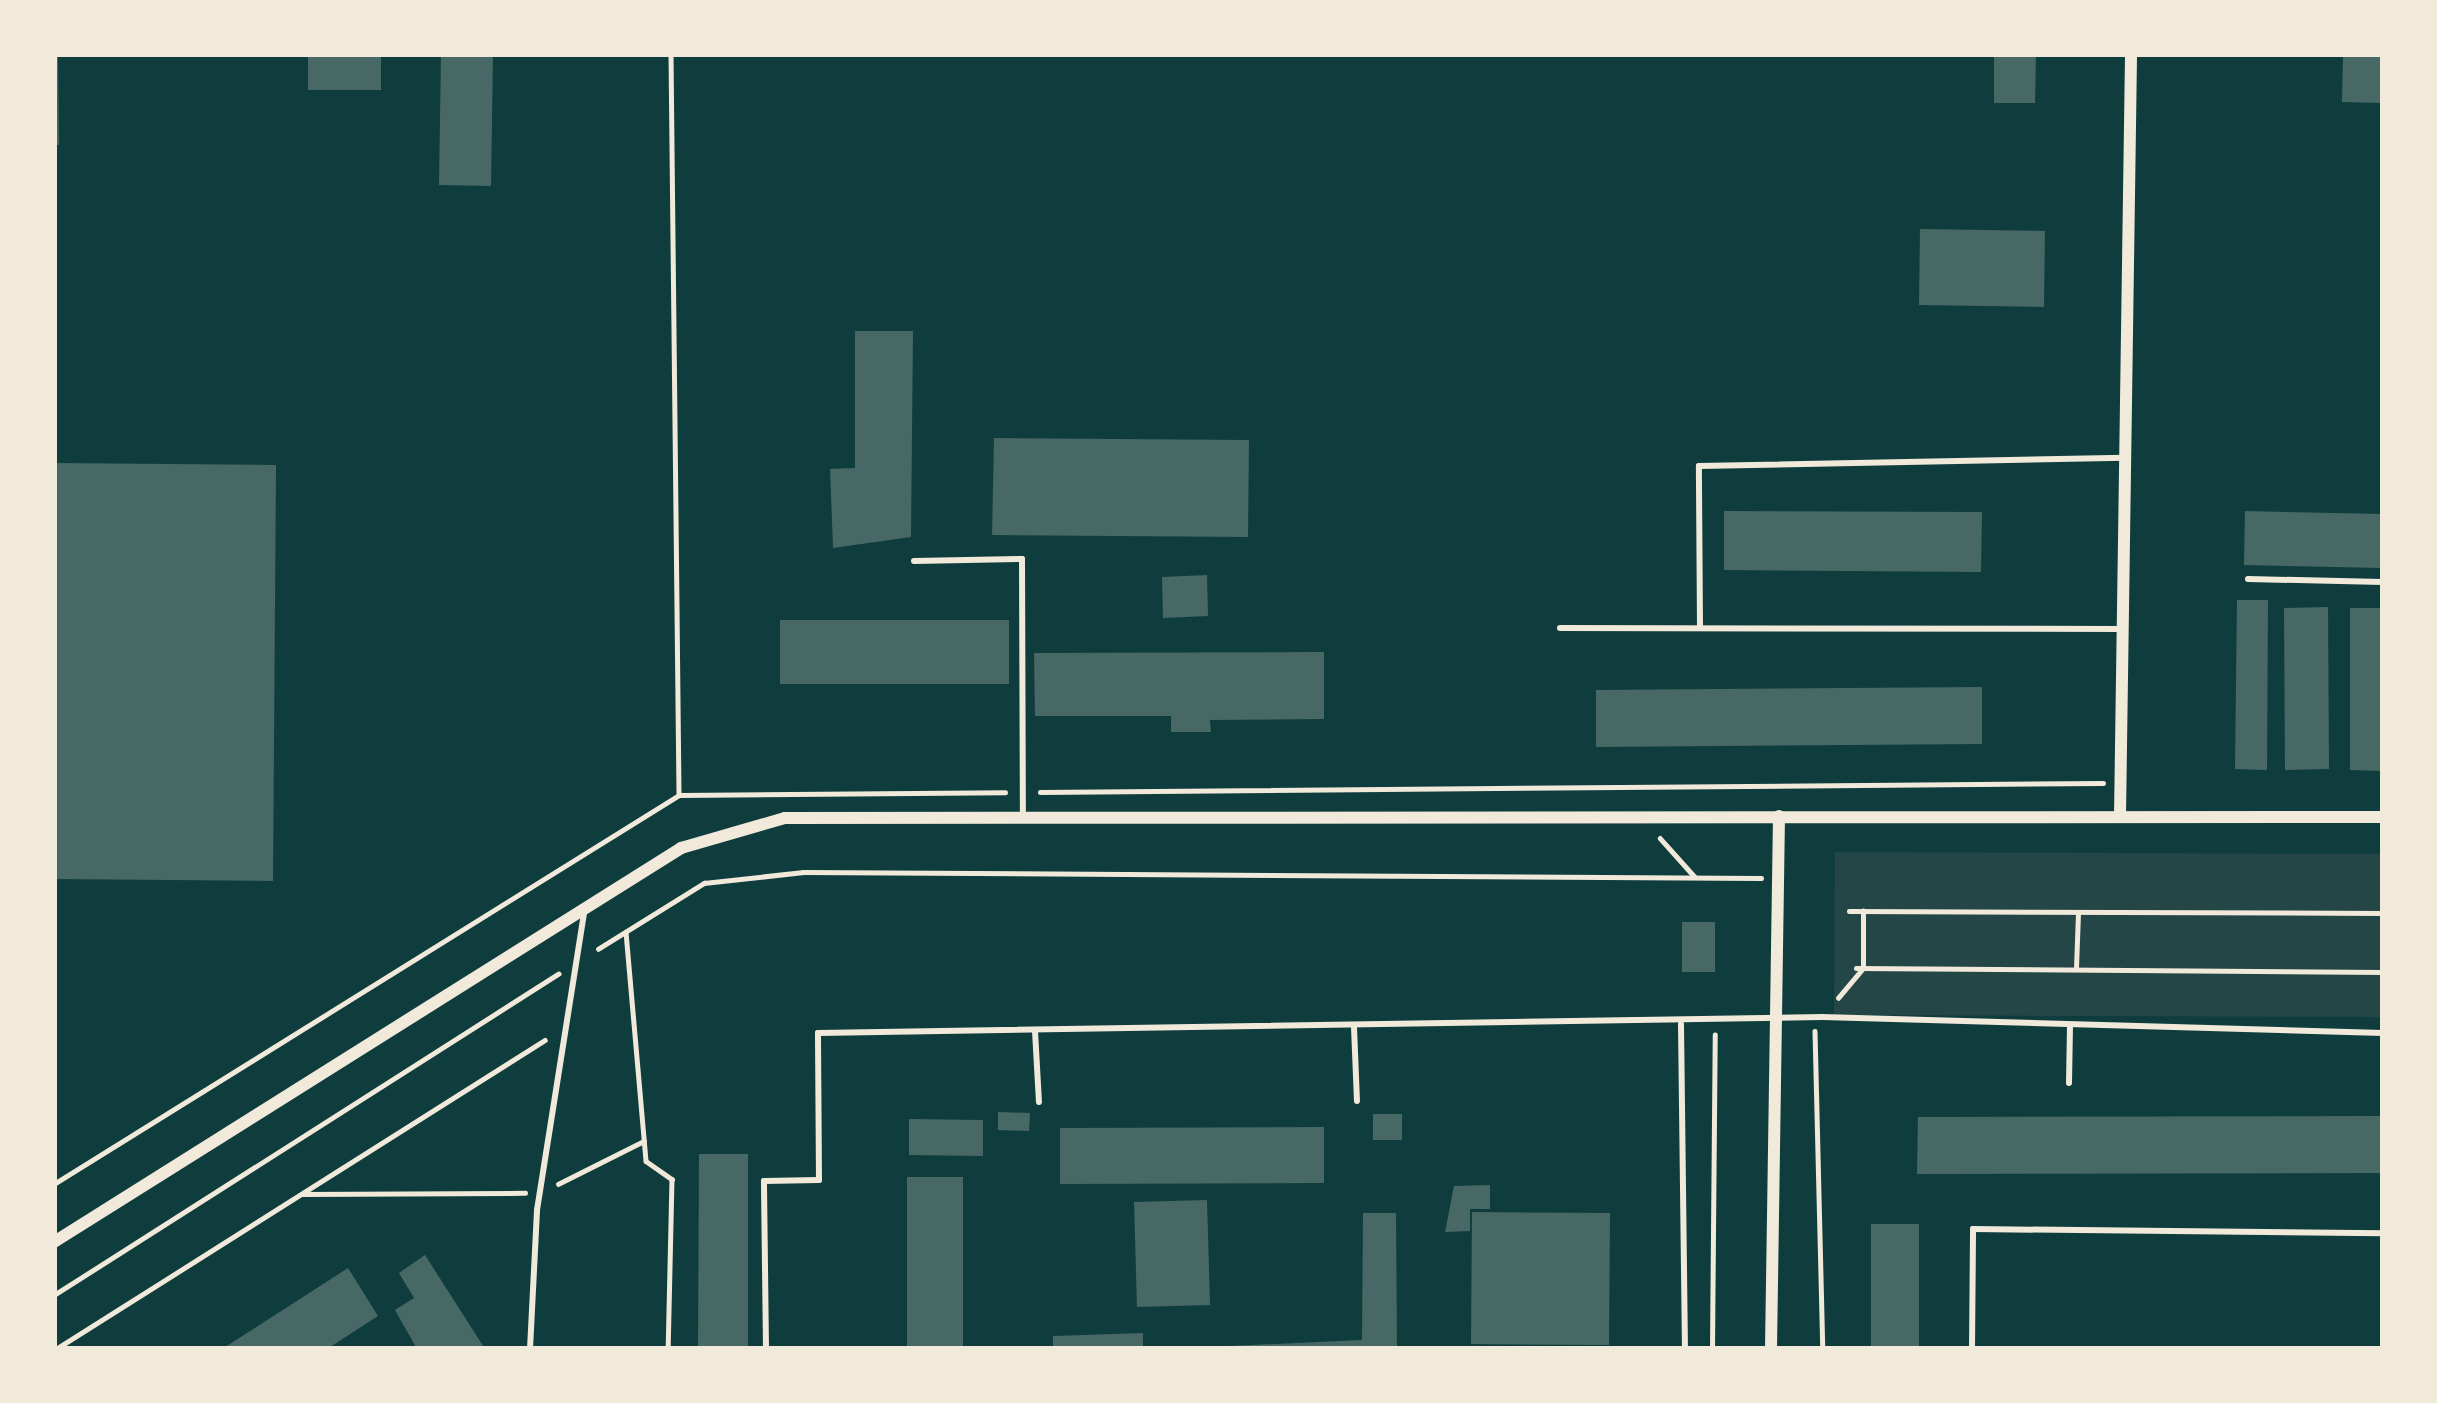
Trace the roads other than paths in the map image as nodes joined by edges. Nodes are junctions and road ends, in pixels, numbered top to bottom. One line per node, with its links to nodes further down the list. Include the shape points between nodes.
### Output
1 (2131, 54): 2 (street)
2 (2125, 458): 7 (lane, via 1699,466); 8 (street)
3 (914, 561): 9 (lane, via 1022,560)
4 (2248, 579): 5 (lane)
5 (2383, 582)
6 (1559, 628): 7 (lane)
7 (1700, 628): 8 (lane)
8 (2122, 629): 10 (street)
9 (1023, 813): 11 (street); 13 (street, via 785,818 681,848)
10 (2120, 816): 11 (street); 12 (street)
11 (1780, 817): 14 (street)
12 (2383, 817)
13 (585, 908): 24 (street); 25 (lane, via 560,1031)
14 (1776, 1023): 15 (lane); 16 (lane, via 1822,1017); 28 (street)
15 (1681, 1024): 17 (lane); 27 (lane)
16 (2070, 1025): 19 (lane); 20 (lane)
17 (1354, 1027): 18 (lane); 21 (lane)
18 (1035, 1031): 22 (lane); 26 (lane, via 818,1033 819,1180 764,1180)
19 (2383, 1033)
20 (2068, 1083)
21 (1357, 1101)
22 (1039, 1102)
23 (2383, 1233): 29 (lane, via 1973,1229)
24 (54, 1241)
25 (530, 1349)
26 (766, 1349)
27 (1685, 1349)
28 (1771, 1349)
29 (1972, 1349)

